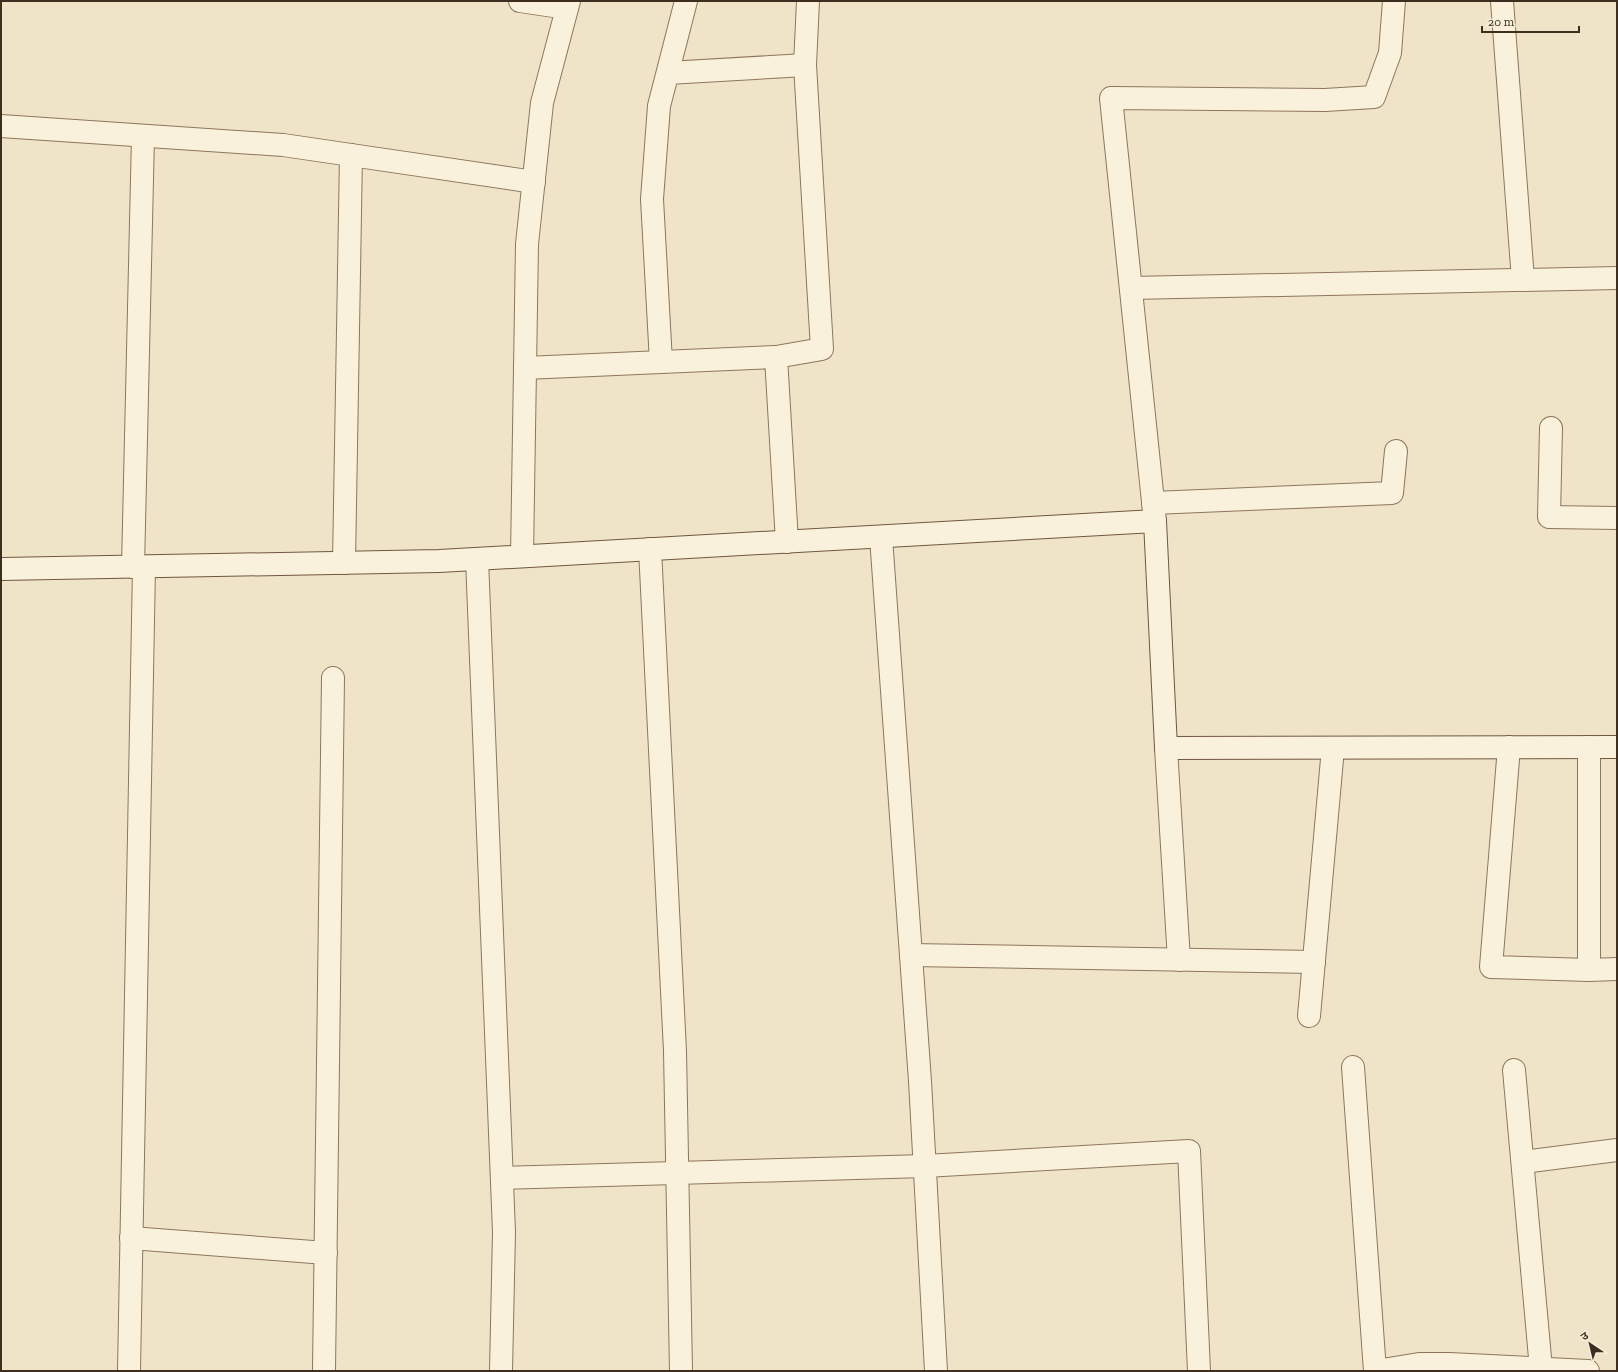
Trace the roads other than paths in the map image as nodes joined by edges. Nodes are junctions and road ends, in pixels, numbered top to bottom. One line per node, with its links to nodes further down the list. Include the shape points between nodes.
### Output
1 (520, 1): 6 (street)
2 (686, 1): 8 (street)
3 (808, 1): 7 (street)
4 (1394, 1): 15 (street, via 1390,53 1374,97 1325,100 1111,98)
5 (1502, 1): 14 (street)
6 (568, 5): 12 (street, via 542,103)
7 (805, 65): 8 (street); 16 (street, via 822,349)
8 (668, 73): 17 (street, via 659,106 652,199)
9 (1, 126): 10 (street)
10 (143, 136): 11 (street, via 284,145); 29 (street)
11 (351, 155): 12 (street); 28 (street)
12 (534, 182): 18 (street, via 527,244)
13 (1617, 278): 14 (street)
14 (1523, 280): 15 (street)
15 (1131, 288): 21 (street)
16 (776, 357): 17 (street); 24 (street)
17 (661, 362): 18 (street)
18 (525, 368): 26 (street)
19 (1551, 428): 22 (street, via 1549,516)
20 (1396, 451): 21 (street, via 1392,493)
21 (1154, 512): 23 (street); 35 (street)
22 (1617, 518)
23 (881, 537): 24 (street); 37 (street)
24 (786, 542): 25 (street)
25 (650, 549): 26 (street); 48 (street, via 675,1052)
26 (522, 556): 27 (street)
27 (477, 559): 28 (street); 49 (street)
28 (344, 563): 29 (street)
29 (139, 567): 30 (street); 50 (street)
30 (1, 570)
31 (333, 678): 51 (street)
32 (1509, 747): 33 (street); 36 (street); 41 (street, via 1491,967)
33 (1589, 747): 34 (street); 41 (street)
34 (1617, 747)
35 (1166, 748): 36 (street); 38 (street)
36 (1333, 748): 39 (street)
37 (911, 955): 38 (street); 47 (street)
38 (1180, 960): 39 (street)
39 (1314, 962): 42 (street)
40 (1617, 969): 41 (street)
41 (1589, 970)
42 (1309, 1016)
43 (1353, 1067): 60 (street)
44 (1514, 1070): 46 (street)
45 (1617, 1150): 46 (street)
46 (1523, 1162): 53 (street)
47 (925, 1166): 48 (street); 58 (street); 59 (street, via 1189,1151)
48 (678, 1173): 49 (street); 57 (street)
49 (502, 1178): 56 (street)
50 (131, 1238): 51 (street); 54 (street)
51 (326, 1253): 55 (street)
52 (1419, 1368): 53 (street, via 1449,1364); 60 (street)
53 (1541, 1369): 61 (street)
54 (129, 1371)
55 (324, 1371)
56 (502, 1371)
57 (681, 1371)
58 (936, 1371)
59 (1199, 1371)
60 (1376, 1371)
61 (1588, 1371)

